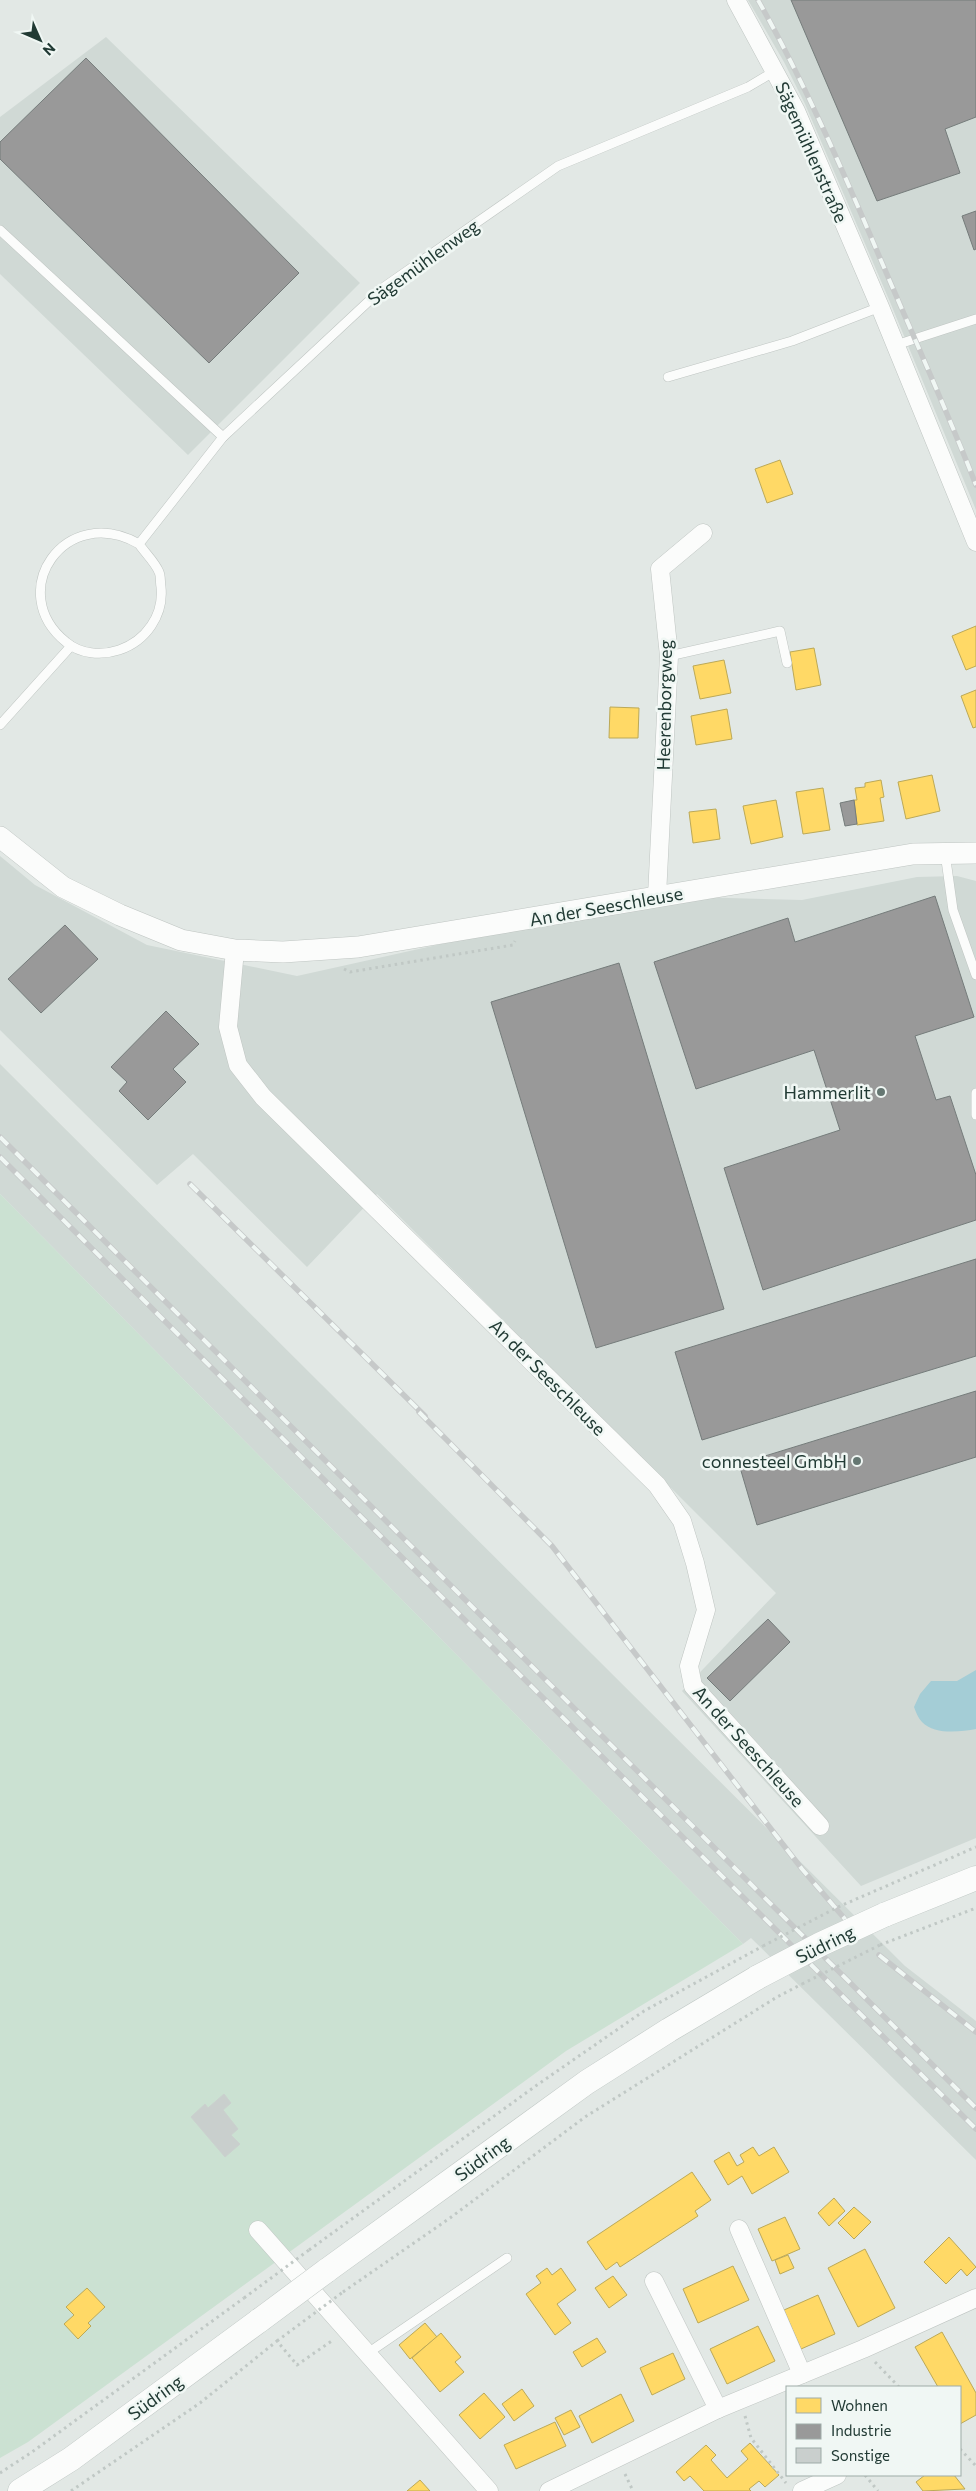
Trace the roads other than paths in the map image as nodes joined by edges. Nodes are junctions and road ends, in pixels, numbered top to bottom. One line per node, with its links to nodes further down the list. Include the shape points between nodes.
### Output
1 (736, 0): 2 (street, Sägemühlenstraße)
2 (775, 71): 4 (street, Sägemühlenstraße, via 796,111); 8 (lane, Sägemühlenweg, via 748,87 558,166 384,287)
3 (0, 230): 8 (lane)
4 (880, 307): 6 (street, Sägemühlenstraße); 7 (lane, via 792,341)
5 (976, 320): 6 (lane)
6 (896, 345): 10 (street, Sägemühlenstraße)
7 (668, 377)
8 (223, 437): 11 (lane, Sägemühlenweg)
9 (703, 533): 13 (street, Heerenborgweg, via 660,569)
10 (976, 542)
11 (139, 544): 12 (lane, via 159,572 162,599 153,626 132,646 110,654 89,653); 12 (lane, via 110,532 84,534 60,547 47,566 40,595 45,618 55,633)
12 (71, 646): 15 (lane)
13 (668, 656): 14 (lane, via 780,631); 19 (street, Heerenborgweg)
14 (787, 663)
15 (0, 725)
16 (0, 837): 20 (street, An der Seeschleuse, via 63,887 120,915 181,940)
17 (944, 853): 18 (street, An der Seeschleuse); 19 (street, An der Seeschleuse, via 913,854); 21 (lane, via 953,910)
18 (976, 853)
19 (657, 896): 20 (street, An der Seeschleuse, via 603,908 358,948 283,952)
20 (235, 950): 24 (street, An der Seeschleuse, via 228,1027 238,1065 263,1097 657,1485 682,1522 706,1610 689,1666 693,1686)
21 (976, 975)
22 (976, 1093): 23 (lane)
23 (976, 1115)
24 (820, 1826)
25 (976, 1878): 36 (main road, Südring, bridge, via 884,1915 758,1977 587,2082 71,2459)
26 (739, 2229): 32 (street)
27 (258, 2230): 31 (street)
28 (507, 2258): 31 (lane)
29 (654, 2281): 33 (street)
30 (976, 2298): 32 (street)
31 (368, 2353): 37 (street)
32 (802, 2374): 33 (street)
33 (718, 2409): 38 (street)
34 (834, 2476): 35 (street)
35 (796, 2490)
36 (20, 2491)
37 (489, 2491)
38 (549, 2491)

